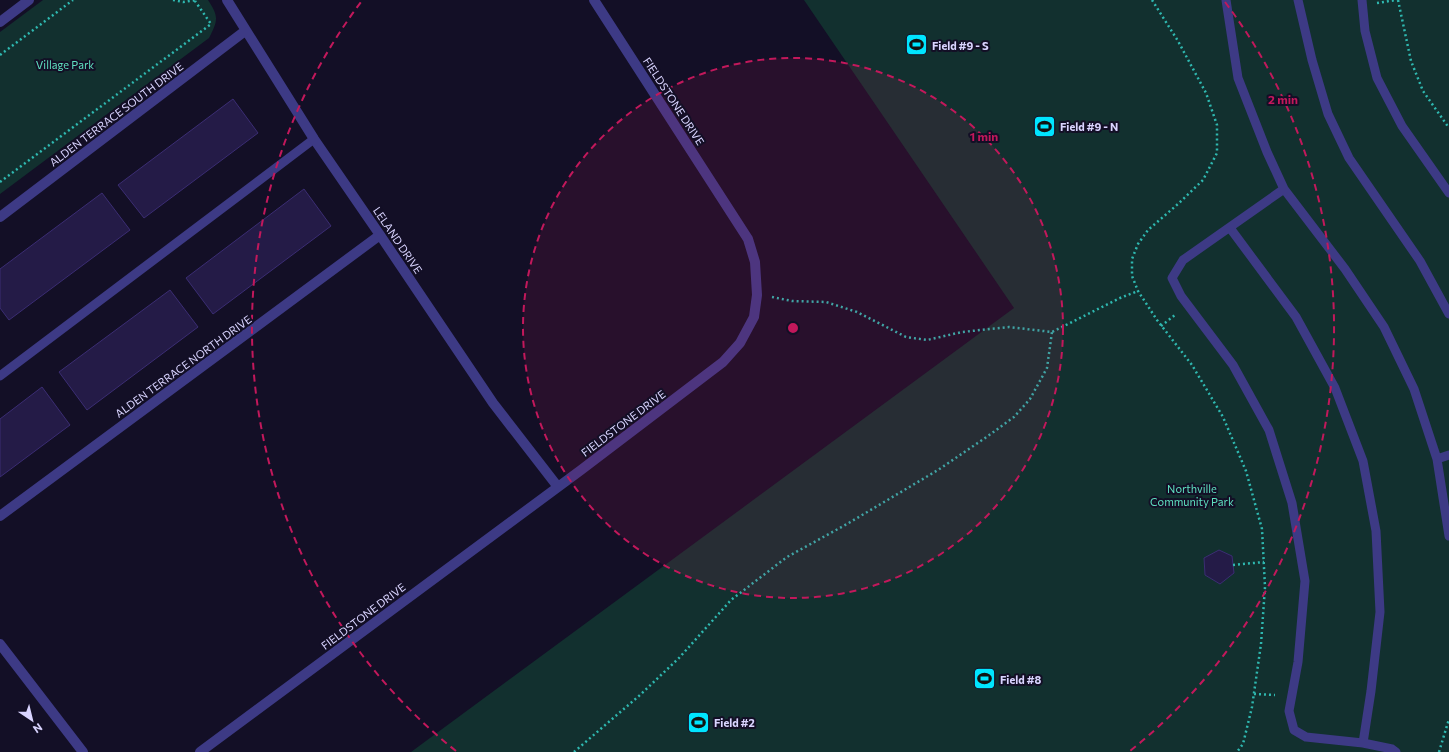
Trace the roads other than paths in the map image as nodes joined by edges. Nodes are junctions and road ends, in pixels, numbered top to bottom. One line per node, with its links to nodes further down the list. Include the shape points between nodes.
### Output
1 (29, 0): 7 (street)
2 (227, 0): 8 (street, LELAND DRIVE)
3 (594, 0): 19 (street, FIELDSTONE DRIVE, via 748,239 755,262 758,295 754,317 740,343 723,362)
4 (1226, 0): 10 (lane, via 1238,78)
5 (1298, 0): 15 (lane, via 1328,114 1349,158 1420,261)
6 (1362, 0): 11 (lane, via 1365,31 1377,78 1402,126)
7 (0, 22)
8 (245, 31): 9 (street, LELAND DRIVE); 12 (street, ALDEN TERRACE SOUTH DRIVE)
9 (314, 139): 14 (street, LELAND DRIVE); 16 (lane)
10 (1284, 189): 13 (lane); 18 (lane, via 1345,268 1384,327 1414,389)
11 (1449, 193)
12 (0, 217)
13 (1230, 228): 23 (lane, via 1296,317 1335,388 1363,461 1376,531 1380,612); 23 (lane, via 1182,260 1172,278 1181,296 1233,365 1269,430 1292,503 1305,582 1298,662 1289,711 1294,730 1306,737)
14 (380, 234): 19 (street, LELAND DRIVE, via 493,403); 20 (street, ALDEN TERRACE NORTH DRIVE)
15 (1449, 314)
16 (0, 376)
17 (1449, 455): 18 (lane)
18 (1437, 458): 21 (lane)
19 (558, 487): 25 (street, FIELDSTONE DRIVE)
20 (0, 516)
21 (1449, 536)
22 (0, 644): 24 (street)
23 (1363, 743): 26 (lane)
24 (83, 752)
25 (200, 752)
26 (1396, 752)

